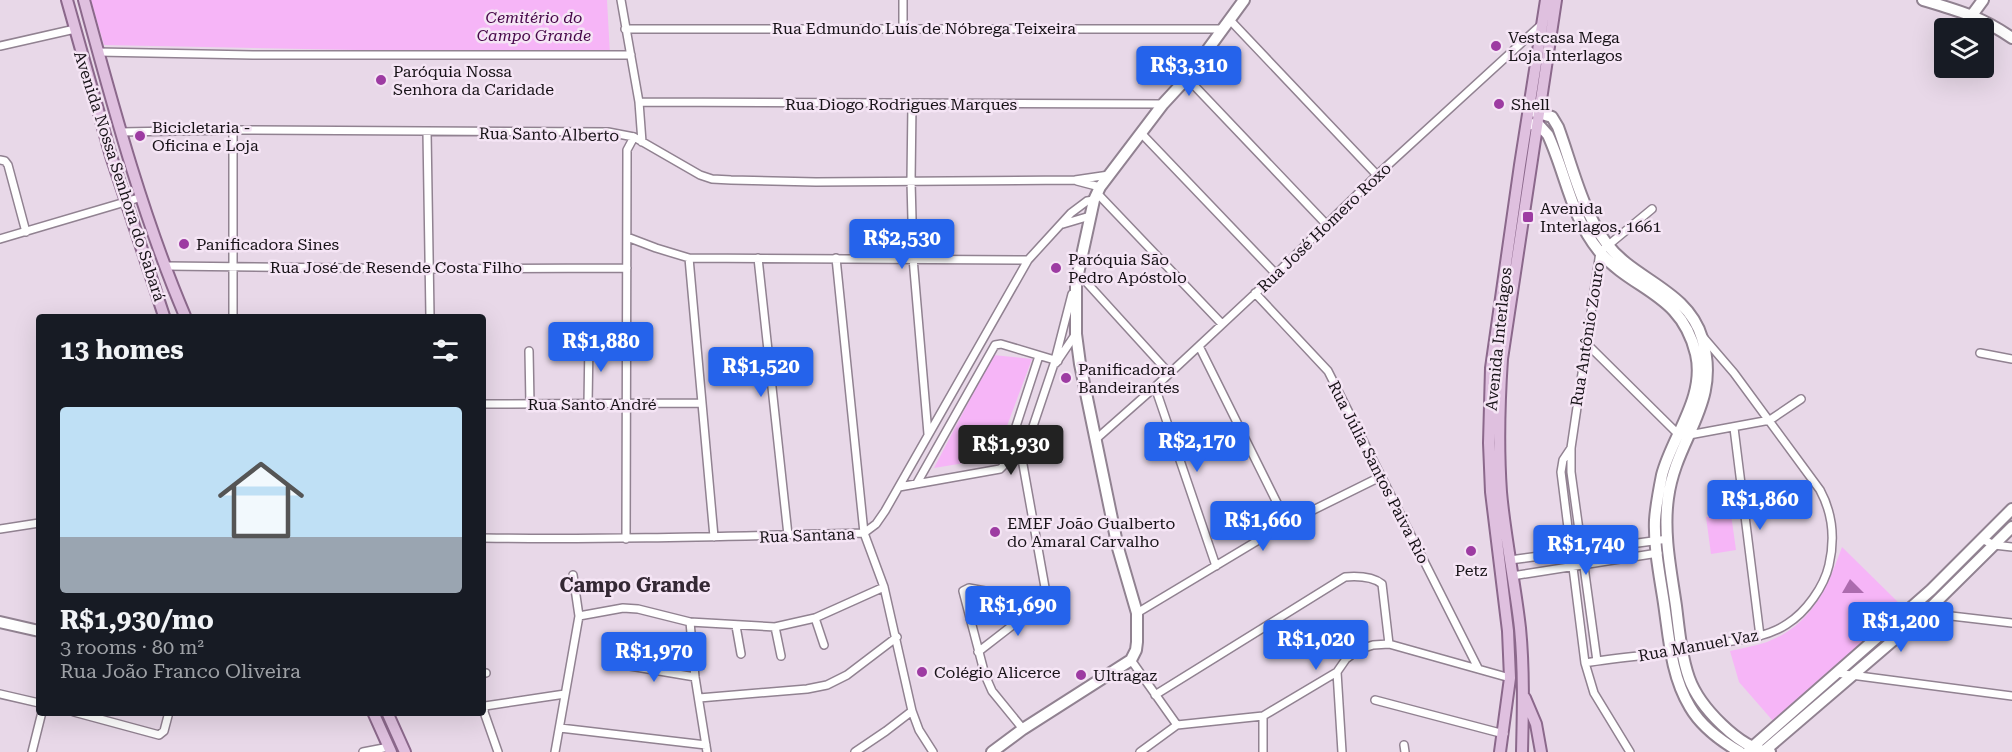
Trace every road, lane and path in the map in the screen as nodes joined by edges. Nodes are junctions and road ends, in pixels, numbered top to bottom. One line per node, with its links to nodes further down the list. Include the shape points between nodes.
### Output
1 (67, 0): 15 (main road, Avenida Nossa Senhora do Sabará)
2 (84, 0): 20 (main road, Avenida Nossa Senhora do Sabará)
3 (621, 0): 16 (street)
4 (903, 0): 14 (street)
5 (1244, 0): 12 (street)
6 (1546, 0): 13 (main road, Avenida Interlagos)
7 (1556, 0): 11 (main road, Avenida Interlagos)
8 (1923, 0): 10 (street)
9 (1983, 0): 10 (street)
10 (1972, 15): 18 (street)
11 (1554, 16): 13 (street, Rua José Homero Roxo); 27 (main road, Avenida Interlagos)
12 (1229, 20): 17 (street); 38 (street)
13 (1542, 23): 26 (main road, Avenida Interlagos); 38 (street, Rua José Homero Roxo)
14 (903, 27): 16 (street, Rua Edmundo Luís de Nóbrega Teixeira); 17 (street, Rua Edmundo Luís de Nóbrega Teixeira)
15 (75, 29): 19 (street); 43 (main road, Avenida Nossa Senhora do Sabará)
16 (625, 29): 21 (street)
17 (1222, 29): 22 (street)
18 (2012, 38)
19 (0, 46)
20 (98, 52): 21 (street); 31 (main road, Avenida Nossa Senhora do Sabará)
21 (631, 55): 23 (street)
22 (1187, 78): 25 (street); 47 (street)
23 (639, 102): 24 (street, Rua Diogo Rodrigues Marques); 35 (street)
24 (912, 104): 25 (street, Rua Diogo Rodrigues Marques); 39 (street)
25 (1163, 104): 33 (street)
26 (1529, 110): 27 (street); 28 (main road, Avenida Interlagos)
27 (1541, 112): 29 (main road, Avenida Interlagos); 51 (street, via 1552,117 1558,127)
28 (1527, 124): 29 (street); 151 (main road, Avenida Interlagos, via 1489,403 1491,492)
29 (1539, 125): 51 (street, via 1551,140 1578,218); 115 (main road, Avenida Interlagos, via 1502,359 1499,454)
30 (233, 130): 31 (street, Rua Santo Alberto); 32 (street, Rua Santo Alberto); 58 (street)
31 (121, 132): 42 (main road, Avenida Nossa Senhora do Sabará)
32 (427, 132): 34 (street, Rua Santo Alberto, via 608,132); 60 (street)
33 (1141, 134): 37 (street); 61 (street)
34 (634, 137): 35 (street, Rua Santo Alberto); 49 (street, via 627,150)
35 (642, 142): 39 (street, Rua Santo Alberto, via 712,179)
36 (0, 160): 48 (street, via 8,165)
37 (1109, 175): 40 (street, Rua Santo Alberto); 41 (street)
38 (1377, 175): 47 (street, Rua José Homero Roxo)
39 (911, 180): 40 (street, Rua Santo Alberto); 55 (street)
40 (1075, 180): 41 (street, Rua Santo Alberto)
41 (1097, 193): 45 (street); 46 (street, Rua Santana); 68 (street)
42 (142, 197): 43 (street); 57 (main road, Avenida Nossa Senhora do Sabará)
43 (125, 202): 48 (street); 64 (main road, Avenida Nossa Senhora do Sabará)
44 (1652, 209): 51 (street, Rua Antônio Zouro)
45 (1090, 216): 46 (street); 62 (street)
46 (1061, 224): 56 (street, Rua Santana)
47 (1328, 225): 61 (street, Rua José Homero Roxo)
48 (26, 232): 50 (street)
49 (627, 237): 52 (street); 59 (street)
50 (0, 239)
51 (1604, 249): 70 (street, via 1673,296 1687,310); 72 (street, Rua Antônio Zouro); 89 (street, via 1620,269 1660,297 1692,338 1697,379)
52 (689, 258): 53 (street); 82 (street)
53 (758, 258): 54 (street); 102 (street)
54 (836, 258): 55 (street); 101 (street)
55 (913, 258): 56 (street); 90 (street)
56 (1028, 260): 90 (street, Rua Santana)
57 (166, 266): 58 (street, Rua José de Resende Costa Filho); 65 (main road, Avenida Nossa Senhora do Sabará)
58 (232, 266): 60 (street, Rua José de Resende Costa Filho); 66 (street)
59 (627, 268): 60 (street, Rua José de Resende Costa Filho); 86 (street)
60 (431, 269): 67 (street)
61 (1276, 274): 63 (street, Rua José Homero Roxo)
62 (1077, 278): 69 (street); 78 (street); 79 (street)
63 (1255, 293): 68 (street, Rua José Homero Roxo); 93 (street, Rua Júlia Santos Paiva Rio, via 1328,371)
64 (163, 314)
65 (184, 314)
66 (233, 314)
67 (430, 314)
68 (1222, 324): 73 (street, Rua José Homero Roxo)
69 (1076, 334): 78 (street); 91 (street)
70 (1702, 336): 87 (street, Rua Manuel Vaz); 89 (street, via 1707,369 1703,404)
71 (589, 341): 85 (street)
72 (1585, 342): 89 (street); 92 (street, Rua Antônio Zouro)
73 (1199, 346): 79 (street, Rua José Homero Roxo); 97 (street)
74 (529, 351): 84 (street)
75 (1980, 353): 77 (street)
76 (1039, 356): 78 (street); 94 (street, via 1003,466); 94 (street, via 995,345)
77 (2012, 359)
78 (1056, 362): 122 (street, via 1022,465 1046,593)
79 (1169, 373): 80 (street, Rua José Homero Roxo)
80 (1155, 387): 91 (street, Rua José Homero Roxo); 117 (street)
81 (1801, 399): 87 (street)
82 (701, 403): 86 (street, Rua Santo André); 103 (street)
83 (486, 404): 84 (street, Rua Santo André)
84 (530, 404): 85 (street, Rua Santo André)
85 (588, 404): 86 (street, Rua Santo André)
86 (626, 404): 105 (street)
87 (1770, 420): 88 (street); 134 (street, Rua Manuel Vaz, via 1826,502 1832,522 1832,552 1828,572 1800,615)
88 (1734, 428): 89 (street); 134 (street)
89 (1683, 434): 106 (street, via 1668,498); 108 (street, via 1662,474)
90 (928, 435): 95 (street, Rua Santana)
91 (1095, 440): 124 (street, via 1118,548)
92 (1571, 448): 111 (street, Rua Antônio Zouro); 112 (street, Rua Antônio Zouro, via 1561,469)
93 (1382, 476): 97 (street); 146 (street, Rua Júlia Santos Paiva Rio)
94 (917, 483): 95 (street)
95 (899, 487): 101 (street, Rua Santana, via 881,517)
96 (2012, 509): 107 (street)
97 (1287, 523): 117 (street)
98 (36, 524): 100 (street)
99 (2012, 527): 109 (street)
100 (0, 529)
101 (864, 533): 102 (street, Rua Santana); 121 (street)
102 (789, 535): 103 (street, Rua Santana)
103 (714, 537): 105 (street, Rua Santana)
104 (486, 538): 105 (street, Rua Santana)
105 (626, 539)
106 (1668, 539): 108 (street); 113 (street)
107 (1982, 539): 109 (street); 123 (street)
108 (1655, 540): 111 (street); 114 (street)
109 (1994, 545): 110 (street); 125 (street)
110 (2012, 547)
111 (1582, 550): 112 (street); 116 (street, Rua Antônio Zouro)
112 (1572, 551): 115 (street); 118 (street, Rua Antônio Zouro)
113 (1669, 552): 114 (street); 138 (street)
114 (1656, 553): 116 (street); 138 (street)
115 (1510, 560): 120 (main road, Avenida Interlagos)
116 (1584, 564): 118 (street); 143 (street, Rua Antônio Zouro)
117 (1216, 566): 124 (street)
118 (1574, 566): 120 (street); 144 (street, Rua Antônio Zouro)
119 (573, 575): 126 (street)
120 (1512, 576): 154 (main road, Avenida Interlagos, via 1520,629)
121 (884, 587): 127 (street); 135 (street)
122 (1040, 601): 139 (street); 139 (street, via 964,590)
123 (1908, 610): 125 (street); 148 (street)
124 (1137, 613): 142 (street, via 1137,642)
125 (1924, 614): 130 (street); 149 (street)
126 (579, 616): 129 (street, via 623,608); 153 (street)
127 (814, 618): 132 (street); 137 (street)
128 (0, 622): 133 (street)
129 (690, 622): 131 (street); 150 (street)
130 (2012, 623)
131 (736, 626): 132 (street); 140 (street)
132 (776, 627): 141 (street)
133 (36, 631)
134 (1760, 636): 138 (street, Rua Manuel Vaz)
135 (897, 637): 157 (street, via 847,675 827,685); 161 (street)
136 (1389, 644): 146 (street); 147 (street, via 1358,650); 155 (street, via 1382,584 1345,577)
137 (824, 645)
138 (1677, 651): 143 (street, Rua Manuel Vaz); 175 (street, via 1705,708); 191 (street, via 1675,674 1690,708 1714,734)
139 (978, 652): 171 (street, via 992,691)
140 (741, 654)
141 (781, 656)
142 (1131, 660): 155 (street); 171 (street)
143 (1597, 661): 144 (street, Rua Manuel Vaz)
144 (1585, 663): 190 (street, Rua Antônio Zouro, via 1594,693)
145 (624, 665): 150 (street)
146 (1478, 668): 151 (street)
147 (1337, 672): 168 (street); 186 (street)
148 (1836, 673): 149 (street); 175 (street)
149 (1851, 675): 156 (street); 175 (street)
150 (695, 677): 157 (street)
151 (1510, 678): 172 (main road, Avenida Interlagos)
152 (0, 693): 159 (street)
153 (565, 694): 160 (street); 170 (street)
154 (1523, 694): 188 (main road, Avenida Interlagos); 189 (main road, via 1536,724)
155 (1155, 695): 169 (street)
156 (2012, 696)
157 (699, 698): 174 (street)
158 (1375, 700): 172 (street)
159 (36, 702)
160 (486, 706)
161 (912, 711): 181 (street); 182 (street)
162 (41, 716): 176 (street)
163 (88, 716): 164 (street, via 154,735 162,734)
164 (168, 716)
165 (375, 716): 173 (main road)
166 (389, 716): 178 (main road)
167 (485, 716): 179 (street)
168 (1263, 716): 169 (street); 185 (street)
169 (1177, 725): 184 (street)
170 (560, 728): 174 (street); 180 (street)
171 (1023, 729): 183 (street)
172 (1504, 734): 187 (main road, Avenida Interlagos)
173 (390, 749): 177 (street)
174 (706, 749)
175 (1757, 750): 192 (street)
176 (32, 752)
177 (363, 752)
178 (405, 752)
179 (498, 752)
180 (555, 752)
181 (855, 752)
182 (933, 752)
183 (992, 752)
184 (1140, 752)
185 (1263, 752)
186 (1341, 752)
187 (1500, 752)
188 (1522, 752)
189 (1541, 752)
190 (1630, 752)
191 (1740, 752)
192 (1770, 752)

